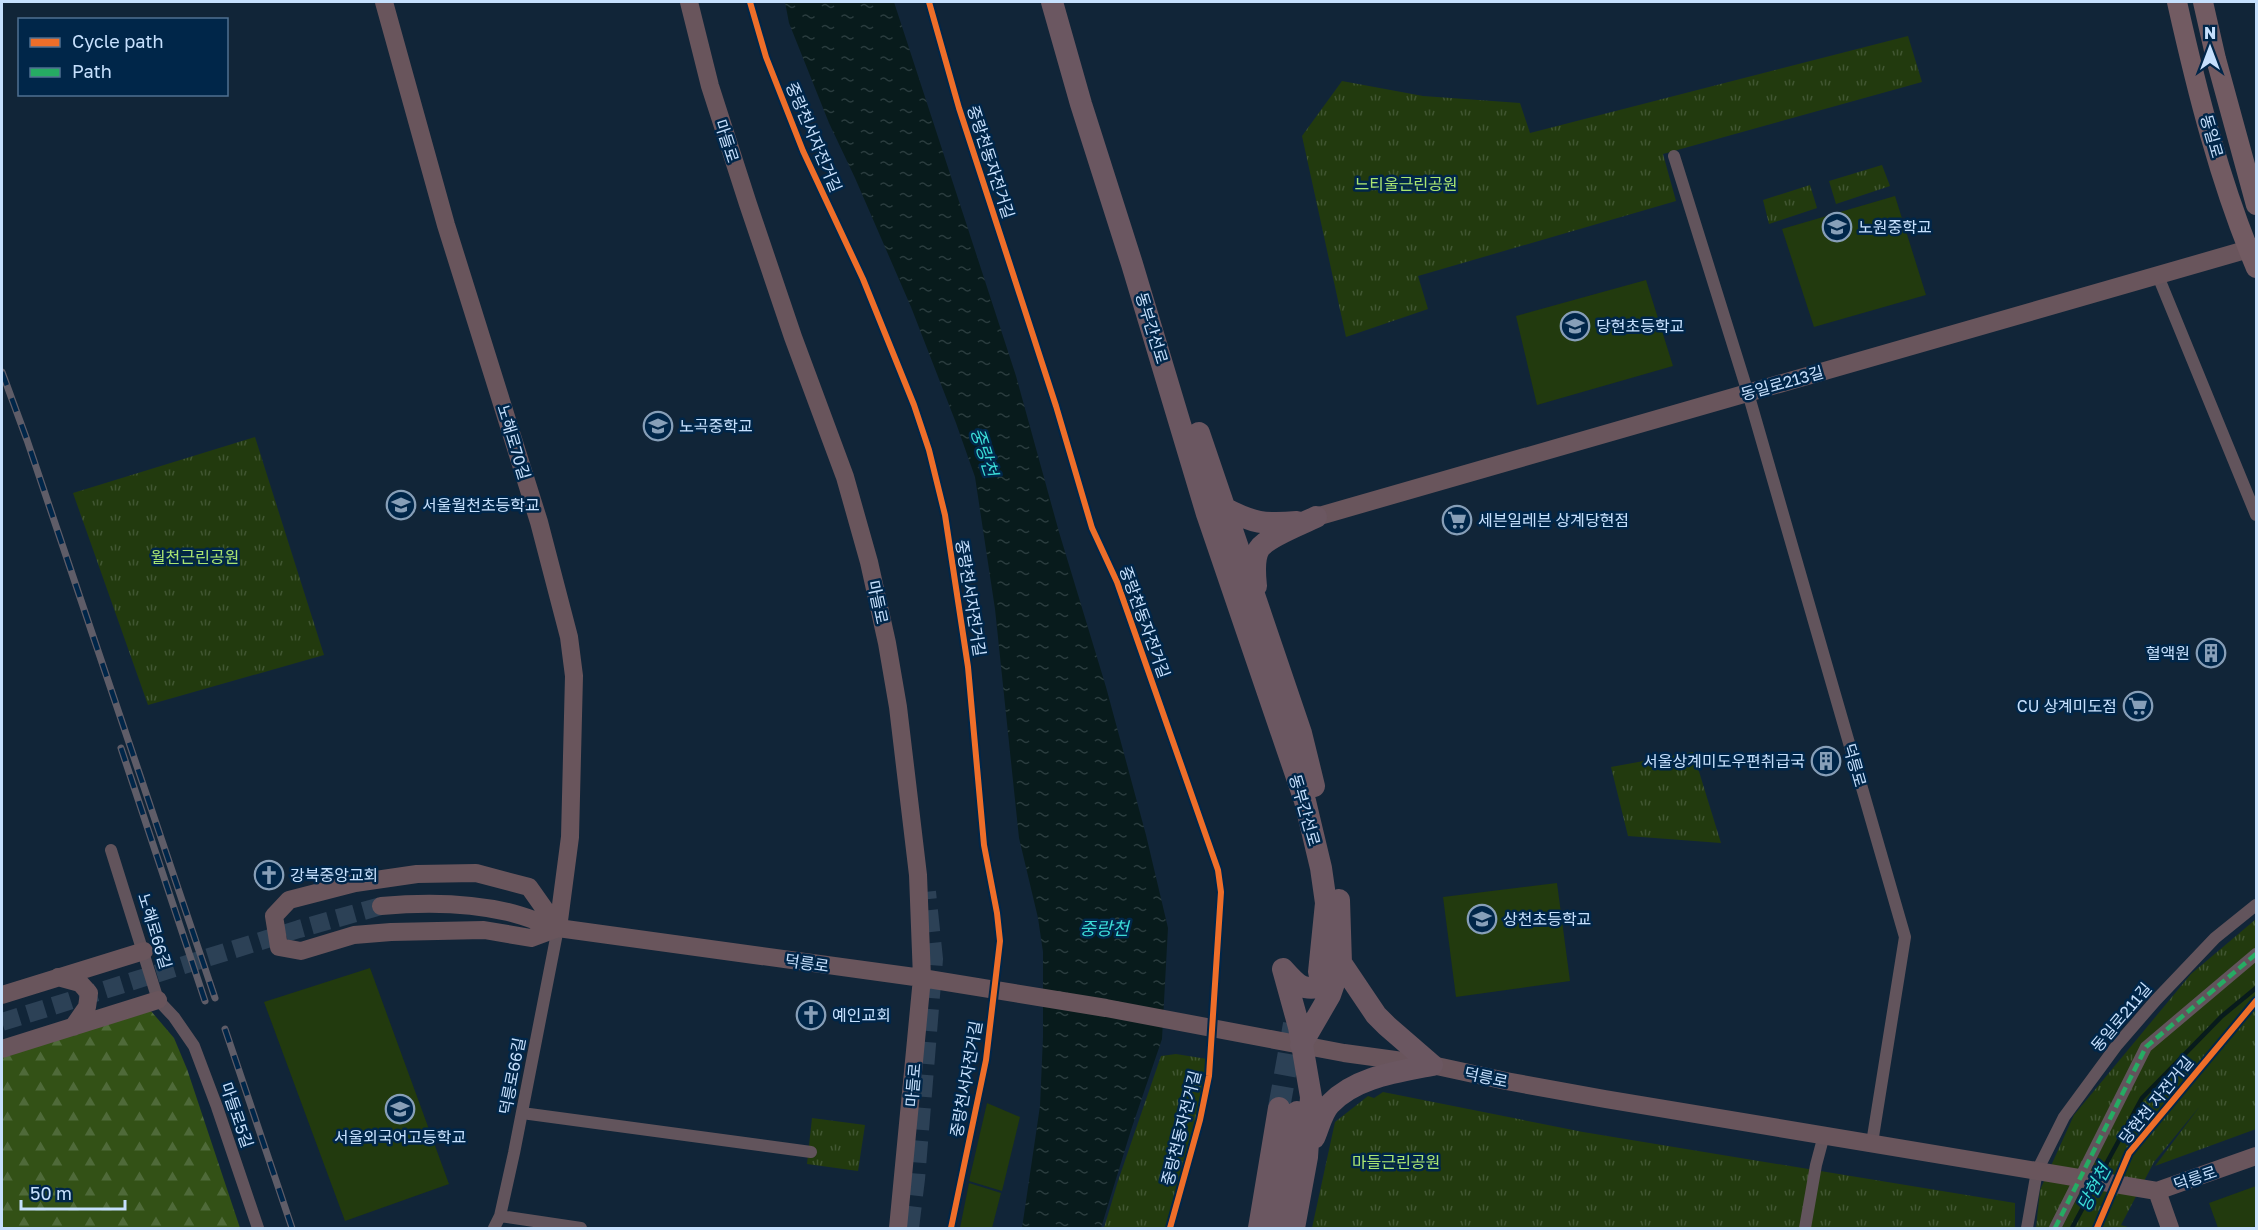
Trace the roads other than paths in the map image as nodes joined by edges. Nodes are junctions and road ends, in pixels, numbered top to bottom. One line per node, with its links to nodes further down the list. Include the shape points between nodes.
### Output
1 (384, 2): 23 (main road, 노해로70길, via 446,225 539,522 569,637 574,676 570,837)
2 (689, 2): 29 (main road, 마들로, via 710,86 845,477 869,562 898,708 918,875)
3 (2177, 2): 8 (main road, 동일로, via 2233,210)
4 (2203, 2): 7 (main road, 동일로)
5 (1064, 3): 9 (highway, 동부간선로, via 1074,80)
6 (1674, 156): 12 (street, 덕릉로)
7 (2256, 204)
8 (2252, 248): 10 (main road, 동일로); 11 (main road, 동일로213길)
9 (1132, 264): 13 (highway, via 1166,333); 16 (highway, 동부간선로, via 1207,514)
10 (2256, 268)
11 (2158, 276): 12 (main road, 동일로213길); 14 (street)
12 (1748, 393): 15 (main road, 동일로213길); 39 (street, 덕릉로, via 1905,937)
13 (1224, 508): 15 (highway, via 1248,521 1275,524); 16 (highway)
14 (2256, 515)
15 (1316, 517): 16 (highway, via 1259,549)
16 (1250, 613): 17 (highway, 동부간선로); 18 (highway)
17 (1254, 655): 19 (highway, 동부간선로); 27 (highway, 동부간선로, via 1305,852 1311,913)
18 (1293, 711): 19 (highway); 26 (highway, via 1330,839 1339,897)
19 (1299, 785): 27 (highway, 동부간선로, via 1326,903)
20 (111, 850): 24 (street, 노해로66길)
21 (2256, 905): 43 (street, 동일로211길, via 2215,938 2117,1045 2064,1116)
22 (381, 906): 23 (main road, 덕릉로, via 460,904 508,912)
23 (558, 928): 23 (main road, via 529,887 476,873 417,874 355,884 289,900 274,916 279,946 301,951 354,936 391,932 484,930 531,938); 29 (main road, 덕릉로); 37 (street, 덕릉로66길)
24 (144, 951): 28 (main road); 31 (street, 노해로66길)
25 (2256, 954): 56 (street, via 2146,1047)
26 (1341, 963): 27 (highway, via 1326,986 1299,987); 34 (highway, via 1330,995); 36 (highway, via 1376,1015)
27 (1302, 972): 34 (highway, via 1293,1002)
28 (58, 977): 30 (main road); 33 (main road, via 80,983 89,993 87,1007)
29 (922, 978): 34 (main road, 덕릉로); 50 (main road, 마들로)
30 (2, 995)
31 (158, 1000): 32 (street, 노해로66길); 33 (main road)
32 (174, 1017): 47 (street, 마들로5길, via 194,1046)
33 (73, 1027): 35 (main road)
34 (1301, 1045): 36 (main road, 덕릉로); 42 (highway, via 1311,1097)
35 (2, 1049)
36 (1432, 1065): 38 (main road, 덕릉로); 42 (highway, via 1386,1074 1354,1086 1324,1113)
37 (522, 1113): 40 (street); 45 (street, 덕릉로66길)
38 (1824, 1135): 39 (main road, 덕릉로); 54 (street)
39 (1872, 1143): 43 (main road, 덕릉로)
40 (811, 1152)
41 (2256, 1156): 44 (main road, 덕릉로)
42 (1307, 1157): 53 (highway)
43 (2046, 1173): 44 (main road, 덕릉로); 55 (street, 동일로211길)
44 (2157, 1191): 57 (main road)
45 (500, 1216): 46 (street); 48 (street, 덕릉로66길)
46 (520, 1224): 49 (street)
47 (258, 1228)
48 (494, 1228)
49 (581, 1228)
50 (898, 1228)
51 (1259, 1228): 52 (highway, via 1288,1110)
52 (1275, 1228)
53 (1294, 1228)
54 (1805, 1228)
55 (2027, 1228)
56 (2055, 1228)
57 (2170, 1228)

